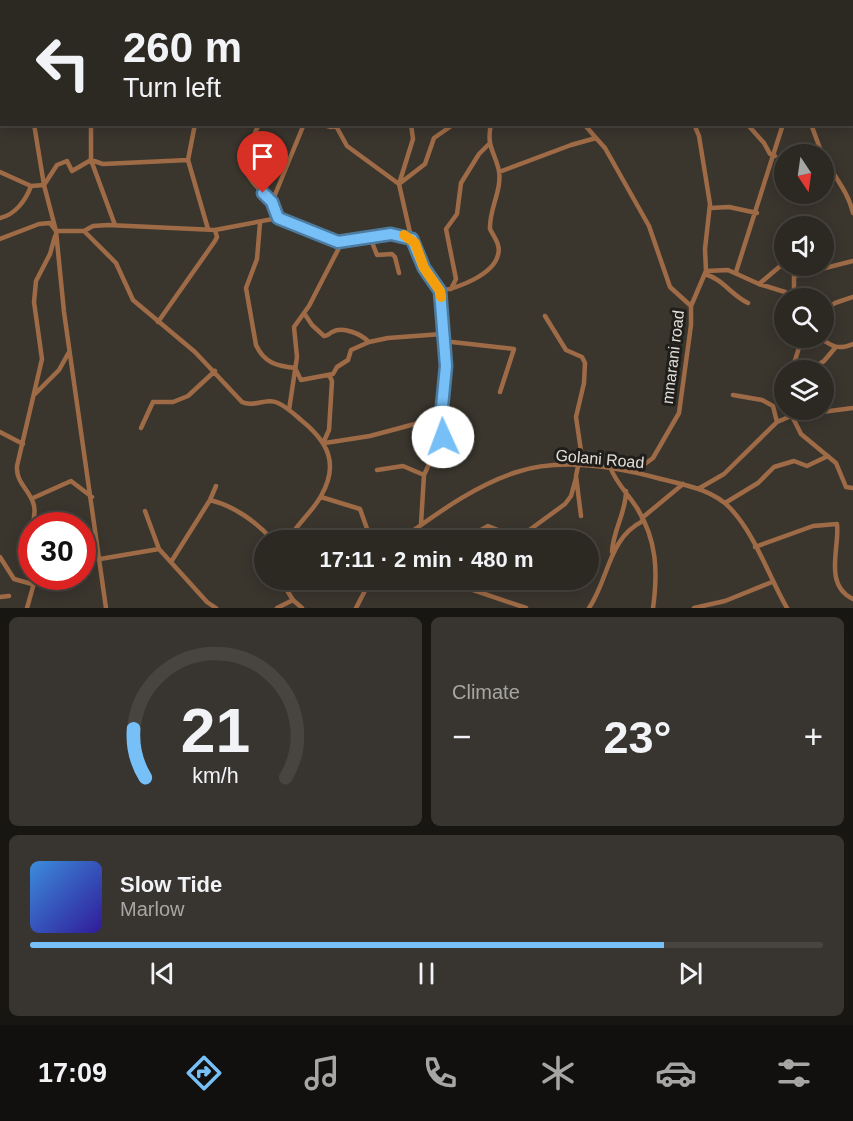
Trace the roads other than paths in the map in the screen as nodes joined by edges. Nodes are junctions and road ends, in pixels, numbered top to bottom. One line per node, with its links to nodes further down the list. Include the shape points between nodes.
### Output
1 (34, 126): 27 (street)
2 (92, 126): 21 (street)
3 (195, 126): 22 (street)
4 (259, 126): 29 (street, via 247,148 244,165 250,179)
5 (303, 126): 29 (street)
6 (336, 126): 26 (street, via 352,151)
7 (411, 126): 26 (street, via 413,139)
8 (451, 126): 26 (street, via 434,138 425,164)
9 (491, 126): 16 (street)
10 (586, 126): 15 (street)
11 (695, 126): 30 (street, mnarani road)
12 (749, 126): 19 (street)
13 (782, 126): 17 (street)
14 (812, 126): 18 (street)
15 (596, 138): 24 (street); 60 (street, via 646,220 673,291)
16 (489, 144): 24 (street); 54 (street, via 461,183 457,213 446,229 456,279)
17 (778, 144)
18 (818, 144)
19 (774, 156)
20 (774, 159): 31 (street)
21 (91, 160): 22 (street, via 107,164); 27 (street, via 72,171 67,161 57,165); 36 (street)
22 (188, 160): 37 (street)
23 (0, 172): 28 (street)
24 (499, 172): 54 (street, via 490,221 498,254 492,265 472,281)
25 (834, 172): 32 (street, via 848,193)
26 (399, 184): 42 (street)
27 (44, 185): 28 (street); 39 (street)
28 (31, 186): 33 (street, via 11,214)
29 (272, 202): 34 (street)
30 (710, 208): 31 (street, via 729,207); 50 (street, mnarani road)
31 (757, 213): 48 (street)
32 (853, 213)
33 (0, 218)
34 (278, 218): 35 (street); 44 (street)
35 (260, 223): 38 (street); 71 (street, via 257,259 246,288 253,336 259,352 271,362)
36 (114, 225): 37 (street); 40 (street, via 93,226)
37 (208, 229): 38 (street)
38 (215, 230): 63 (street, via 215,241)
39 (56, 231): 40 (street); 43 (street, via 50,223 39,224); 69 (street); 76 (street, via 35,292 42,359)
40 (84, 231): 63 (street, via 116,263 129,294)
41 (370, 237): 42 (street); 44 (street); 49 (street, via 377,255 395,256)
42 (411, 237): 56 (street, via 424,268)
43 (0, 239)
44 (342, 242): 61 (street)
45 (853, 261): 46 (street)
46 (834, 266)
47 (774, 271): 52 (street)
48 (736, 272): 50 (street, via 720,269); 52 (street)
49 (399, 273)
50 (705, 273): 58 (street, via 722,281); 60 (street, mnarani road)
51 (794, 276): 53 (street)
52 (759, 284): 55 (street)
53 (795, 288)
54 (451, 289): 56 (street)
55 (774, 289)
56 (440, 291): 64 (street)
57 (853, 297): 59 (street)
58 (748, 303)
59 (834, 304)
60 (691, 306): 92 (street, mnarani road, via 679,413 653,458)
61 (304, 313): 66 (street, via 324,336 333,331 346,332); 71 (street, via 294,329)
62 (545, 316): 89 (street, via 566,350 582,357 585,363 576,417 581,451)
63 (158, 322): 72 (street)
64 (442, 334): 65 (street); 66 (street)
65 (443, 341): 74 (street, via 514,349); 80 (street, via 446,366)
66 (369, 342): 73 (street, via 351,350 348,360)
67 (853, 344): 68 (street)
68 (835, 348): 70 (street)
69 (69, 351): 76 (street, via 58,370); 100 (street)
70 (825, 360)
71 (295, 368): 73 (street, via 301,380); 78 (street)
72 (215, 371): 78 (street, via 242,402 271,401); 84 (street, via 188,396 173,402 153,402)
73 (329, 375): 86 (street, via 329,430)
74 (500, 392)
75 (733, 395): 83 (street, via 768,402)
76 (33, 396): 87 (street)
77 (853, 408): 79 (street)
78 (289, 410): 86 (street)
79 (834, 410)
80 (441, 417): 86 (street, via 370,436); 93 (street, via 443,437)
81 (782, 420): 83 (street)
82 (793, 420): 88 (street, via 801,434)
83 (777, 422): 98 (street, via 724,474)
84 (141, 428)
85 (0, 432): 87 (street)
86 (324, 442): 101 (street, via 329,452 329,469)
87 (23, 444): 102 (street, via 16,472)
88 (828, 456): 97 (street, via 836,463 846,487); 104 (street, via 807,466 794,461 774,467 758,483)
89 (578, 466): 90 (street, Golani Road); 94 (street); 109 (street, Golani Road, via 517,472 483,487)
90 (611, 469): 92 (street, Golani Road); 99 (street)
91 (377, 470): 93 (street, via 403,466)
92 (634, 472): 95 (street, Golani Road)
93 (424, 475): 109 (street)
94 (576, 476): 107 (street); 116 (street, via 565,504)
95 (683, 484): 98 (street, Golani Road); 108 (street)
96 (216, 486): 103 (street)
97 (853, 488)
98 (698, 489): 104 (street, Golani Road)
99 (626, 491): 108 (street); 119 (street)
100 (92, 497): 102 (street, via 71,481); 121 (street)
101 (321, 497): 111 (street); 112 (street, via 360,509)
102 (33, 498): 106 (street)
103 (210, 500): 110 (street, via 224,504); 122 (street)
104 (725, 503): 117 (street, Golani Road, via 741,521)
105 (145, 511): 118 (street)
106 (35, 512)
107 (581, 516)
108 (643, 520): 119 (street); 141 (street, via 655,554)
109 (421, 524): 113 (street, Golani Road)
110 (260, 530)
111 (296, 530)
112 (367, 530)
113 (413, 530)
114 (481, 530): 115 (street, via 488,526)
115 (498, 530)
116 (529, 530)
117 (754, 547): 124 (street, Golani Road); 131 (street, via 813,526 837,524 834,567 843,592)
118 (159, 549): 121 (street); 122 (street)
119 (612, 552): 140 (street)
120 (0, 557): 123 (street)
121 (100, 559): 135 (street)
122 (171, 562): 136 (street)
123 (18, 580)
124 (772, 582): 142 (street, via 725,601); 143 (street, Golani Road)
125 (31, 590): 134 (street)
126 (287, 590): 132 (street)
127 (366, 590): 138 (street)
128 (473, 590): 139 (street)
129 (9, 596): 130 (street)
130 (0, 597)
131 (853, 599)
132 (293, 600): 133 (street); 137 (street)
133 (281, 607)
134 (27, 608)
135 (106, 608)
136 (216, 608)
137 (302, 608)
138 (356, 608)
139 (526, 608)
140 (588, 608)
141 (653, 608)
142 (694, 608)
143 (787, 608)

